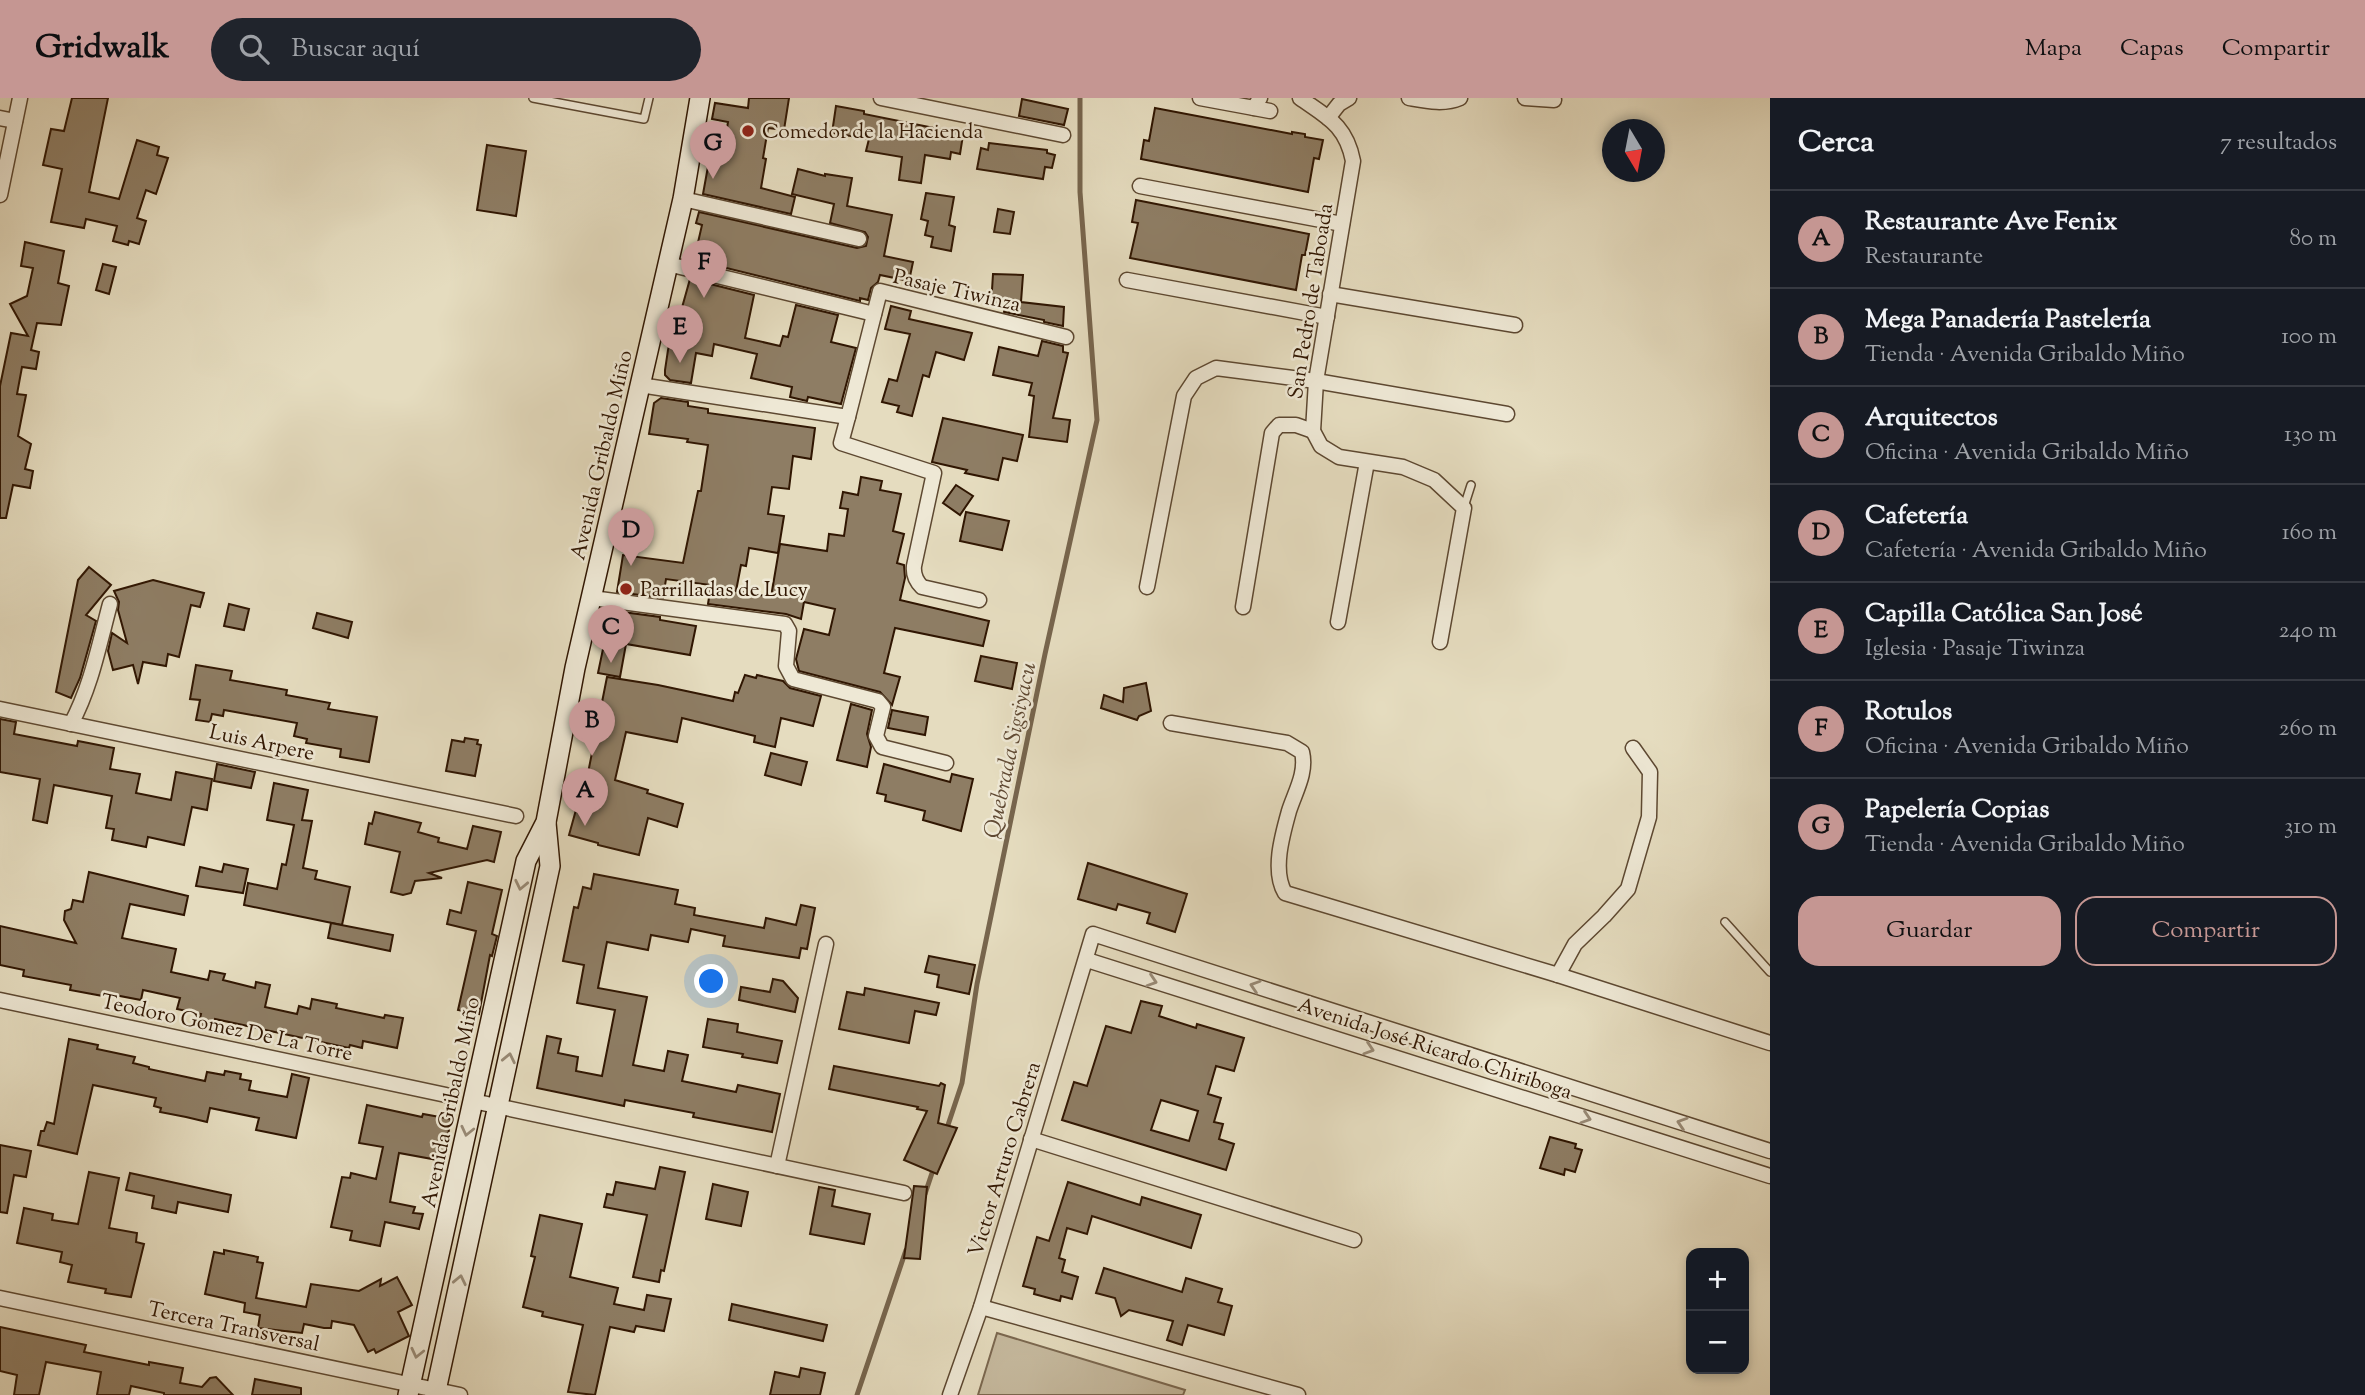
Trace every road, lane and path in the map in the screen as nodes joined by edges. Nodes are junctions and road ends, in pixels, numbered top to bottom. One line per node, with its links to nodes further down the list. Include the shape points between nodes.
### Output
1 (20, 98): 17 (street)
2 (533, 98): 3 (lane, via 644,119)
3 (649, 98)
4 (700, 98): 21 (street, Avenida Gribaldo Miño)
5 (881, 98): 18 (street)
6 (1200, 98): 13 (street)
7 (1300, 98): 16 (street, San Pedro de Taboada)
8 (1349, 98): 16 (street)
9 (1409, 98): 10 (street, via 1452,102)
10 (1460, 98)
11 (1525, 98): 12 (street)
12 (1554, 100)
13 (1257, 103): 14 (street)
14 (1270, 111)
15 (0, 118): 17 (street)
16 (1328, 118): 22 (street, San Pedro de Taboada, via 1350,144 1353,161)
17 (15, 121): 20 (street)
18 (1063, 135)
19 (1140, 186): 22 (street)
20 (0, 195)
21 (683, 199): 23 (street); 24 (street, Avenida Gribaldo Miño)
22 (1342, 225): 26 (street, San Pedro de Taboada)
23 (859, 239)
24 (668, 264): 27 (street); 32 (street, Avenida Gribaldo Miño)
25 (1127, 280): 28 (street)
26 (1331, 293): 28 (street, San Pedro de Taboada); 29 (street)
27 (874, 314): 30 (street, Pasaje Tiwinza, via 880,291); 34 (street, Pasaje Tiwinza)
28 (1326, 317): 31 (street, San Pedro de Taboada)
29 (1515, 325)
30 (1066, 337)
31 (1316, 381): 33 (street); 35 (street, San Pedro de Taboada); 39 (street, via 1216,368 1196,378 1184,396)
32 (640, 385): 34 (street); 40 (street, Avenida Gribaldo Miño)
33 (1507, 414)
34 (848, 417): 41 (street, Pasaje Tiwinza, via 841,443 934,473 914,572 918,583)
35 (1313, 431): 36 (street, San Pedro de Taboada, via 1321,446 1339,457); 43 (street, via 1279,425 1272,433)
36 (1367, 461): 38 (street, San Pedro de Taboada, via 1403,467 1434,480); 44 (street)
37 (1471, 485): 38 (lane)
38 (1464, 508): 45 (street)
39 (1147, 587)
40 (592, 598): 50 (street, via 785,624 789,631 786,666 793,679 878,701 883,708 876,736 882,747); 52 (street, Avenida Gribaldo Miño)
41 (979, 600)
42 (110, 604): 48 (street, via 89,680)
43 (1243, 607)
44 (1338, 622)
45 (1440, 642)
46 (0, 709): 48 (street, Luis Arpere)
47 (1171, 723): 58 (street, via 1287,743 1302,752 1303,770 1277,867 1286,893)
48 (71, 724): 51 (street, Luis Arpere)
49 (1633, 748): 58 (street, via 1650,772 1649,817 1628,889 1575,944)
50 (946, 763)
51 (516, 816)
52 (546, 822): 64 (street, Avenida Gribaldo Miño, one-way to 64, via 526,862); 65 (street, Avenida Gribaldo Miño, one-way to 52, via 550,866)
53 (1725, 922): 57 (lane)
54 (1093, 934): 56 (street, Victor Arturo Cabrera); 61 (street, Avenida José Ricardo Chiriboga, one-way to 54)
55 (826, 944): 70 (street)
56 (1087, 960): 62 (street, Avenida José Ricardo Chiriboga, one-way to 62); 67 (street, Victor Arturo Cabrera)
57 (1770, 972)
58 (1558, 975): 60 (street)
59 (0, 1000): 63 (street, Teodoro Gomez De La Torre)
60 (1770, 1044)
61 (1481, 1059): 62 (street); 66 (street, Avenida José Ricardo Chiriboga, one-way to 61)
62 (1475, 1083): 69 (street, Avenida José Ricardo Chiriboga, one-way to 69)
63 (446, 1095)
64 (473, 1101): 65 (street); 76 (street, Avenida Gribaldo Miño, one-way to 76)
65 (499, 1107): 70 (street); 77 (street, Avenida Gribaldo Miño, one-way to 65)
66 (1706, 1131): 68 (street, Avenida José Ricardo Chiriboga); 69 (street)
67 (1031, 1139): 73 (street); 75 (street, Victor Arturo Cabrera)
68 (1770, 1152)
69 (1701, 1154): 71 (street, Avenida José Ricardo Chiriboga)
70 (777, 1166): 72 (street)
71 (1770, 1176)
72 (904, 1193)
73 (1354, 1240)
74 (0, 1298): 76 (street, Tercera Transversal)
75 (981, 1307): 79 (street, Victor Arturo Cabrera); 80 (street)
76 (409, 1390): 77 (street, Tercera Transversal)
77 (436, 1392): 78 (street, Tercera Transversal)
78 (460, 1395)
79 (950, 1395)
80 (1298, 1395)

